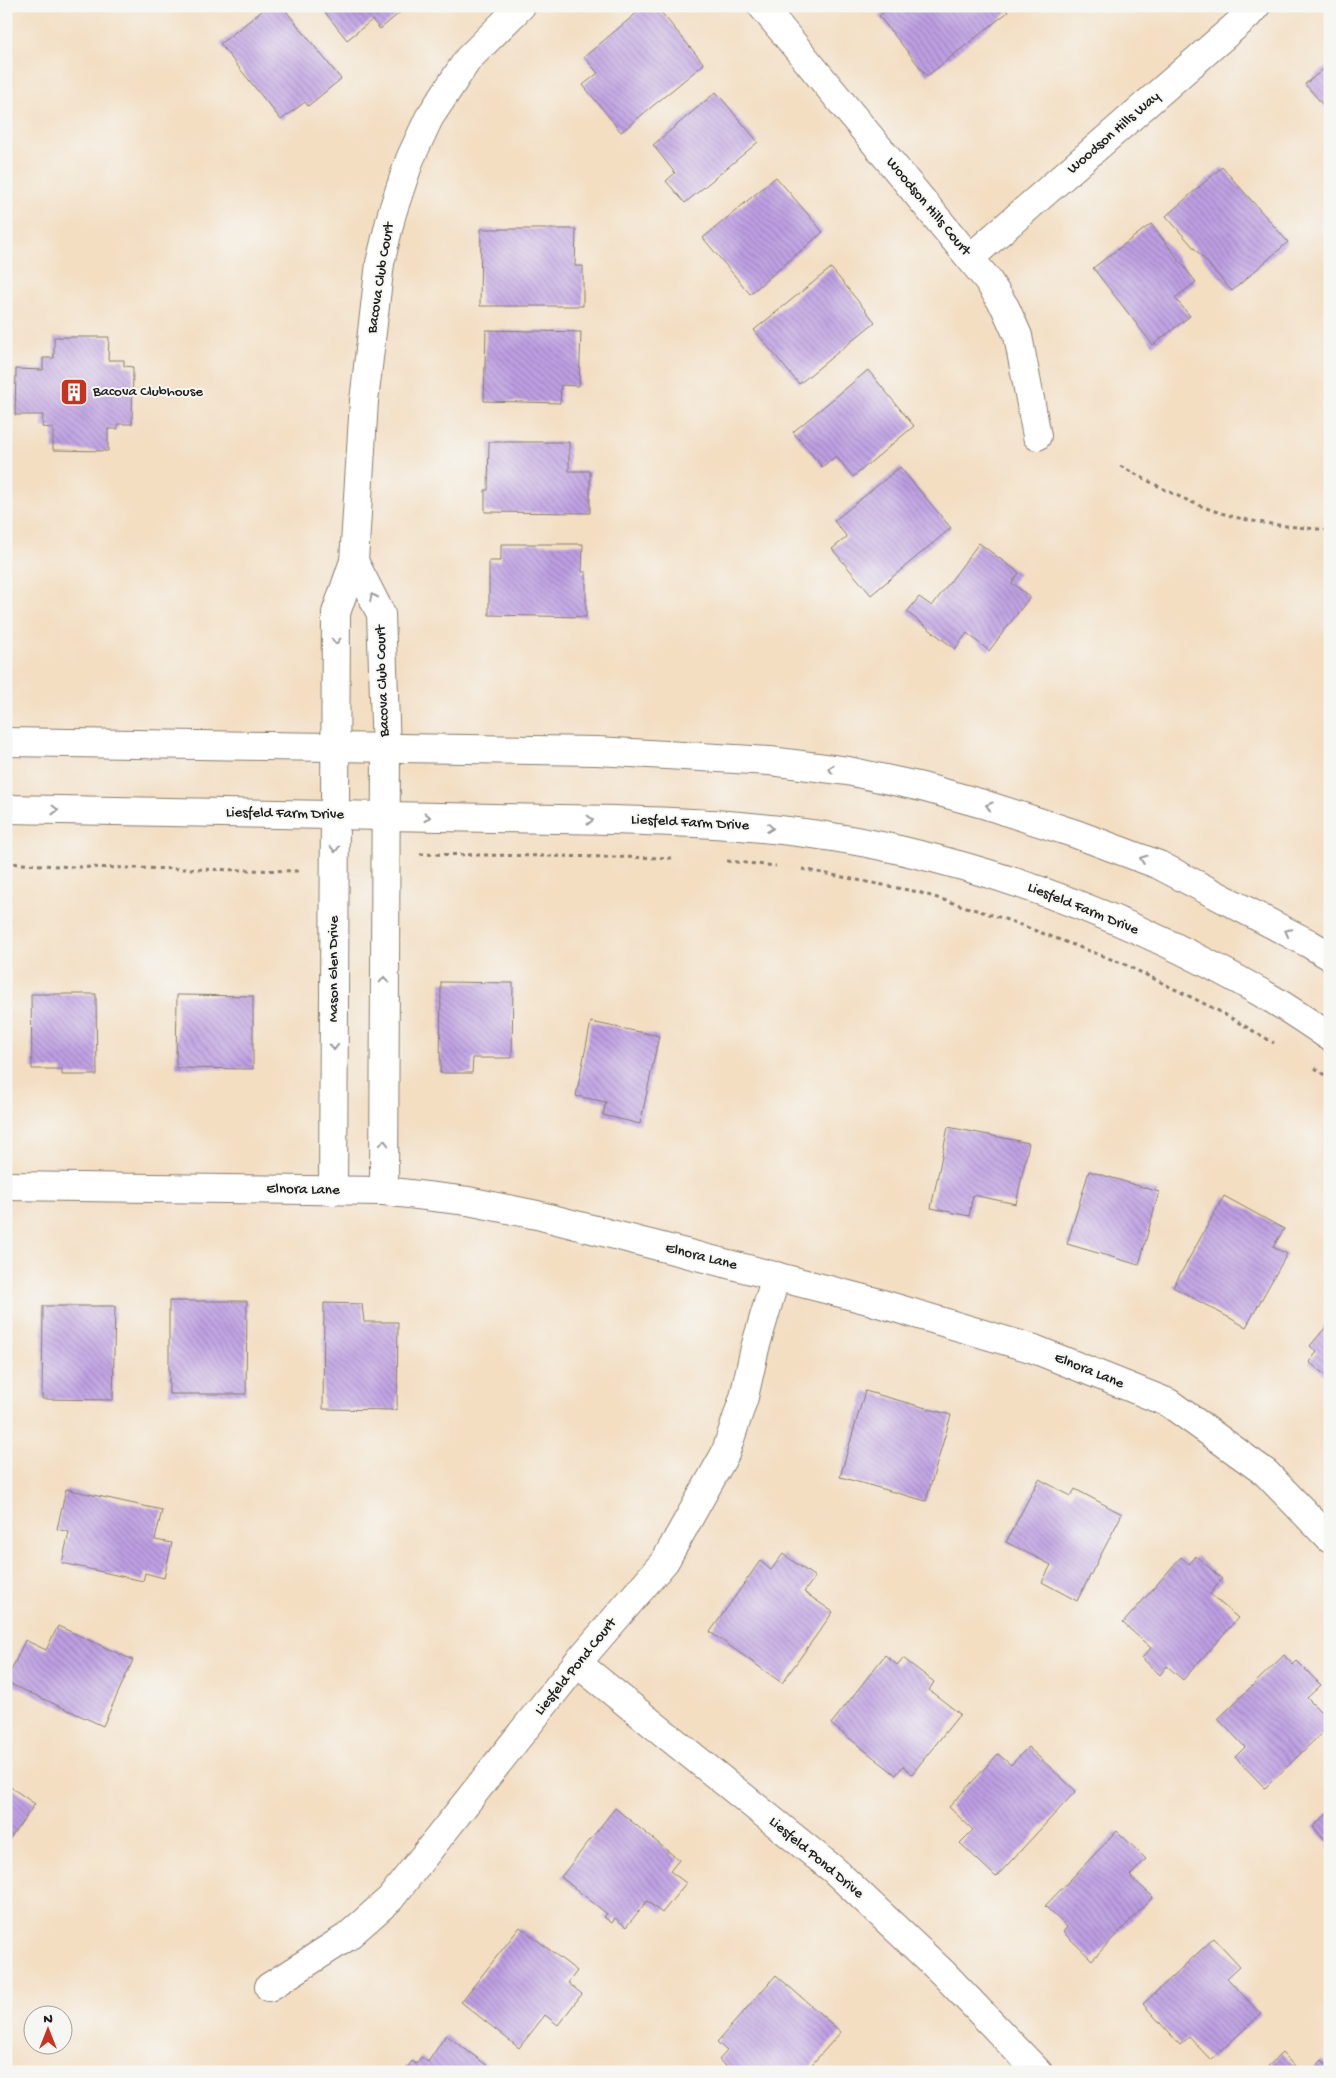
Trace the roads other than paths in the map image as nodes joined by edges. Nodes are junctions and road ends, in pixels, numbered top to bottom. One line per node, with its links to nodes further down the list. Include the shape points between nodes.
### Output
1 (521, 6): 6 (street, Bacova Club Court, via 468,59 429,118 410,159 392,213 380,263 365,392)
2 (762, 6): 4 (street, Woodson Hills Court)
3 (1256, 6): 4 (street, Woodson Hills Way)
4 (970, 258): 5 (street, Woodson Hills Court, via 1005,307 1018,336)
5 (1037, 436)
6 (354, 561): 8 (street, Bacova Club Court, one-way to 8, via 336,613); 9 (street, Bacova Club Court, one-way to 6, via 381,614)
7 (6, 742): 8 (street)
8 (337, 748): 9 (street); 11 (street, Mason Glen Drive)
9 (386, 748): 12 (street); 13 (street, one-way to 9, via 1159,866 1076,834 913,785 848,771 770,761 597,751)
10 (6, 809): 11 (street, Liesfeld Farm Drive, one-way to 11)
11 (335, 815): 12 (street, Liesfeld Farm Drive); 16 (street, Mason Glen Drive, one-way to 16)
12 (385, 816): 14 (street, Liesfeld Farm Drive, one-way to 14, via 766,827 901,850 1032,887 1098,913 1223,972 1275,1000); 17 (street, one-way to 12)
13 (1330, 956)
14 (1330, 1037)
15 (6, 1186): 16 (street, Elnora Lane)
16 (333, 1191): 17 (street, Elnora Lane)
17 (384, 1191): 18 (street, Elnora Lane, via 468,1201 537,1215)
18 (776, 1276): 19 (street, Elnora Lane, via 1034,1349 1169,1403 1266,1472); 20 (street, Liesfeld Pond Court, via 744,1397 725,1454 665,1561)
19 (1330, 1539)
20 (578, 1664): 21 (street, Liesfeld Pond Court, via 390,1899 347,1937); 22 (street, Liesfeld Pond Drive, via 834,1870 943,1973)
21 (269, 1987)
22 (1038, 2072)

